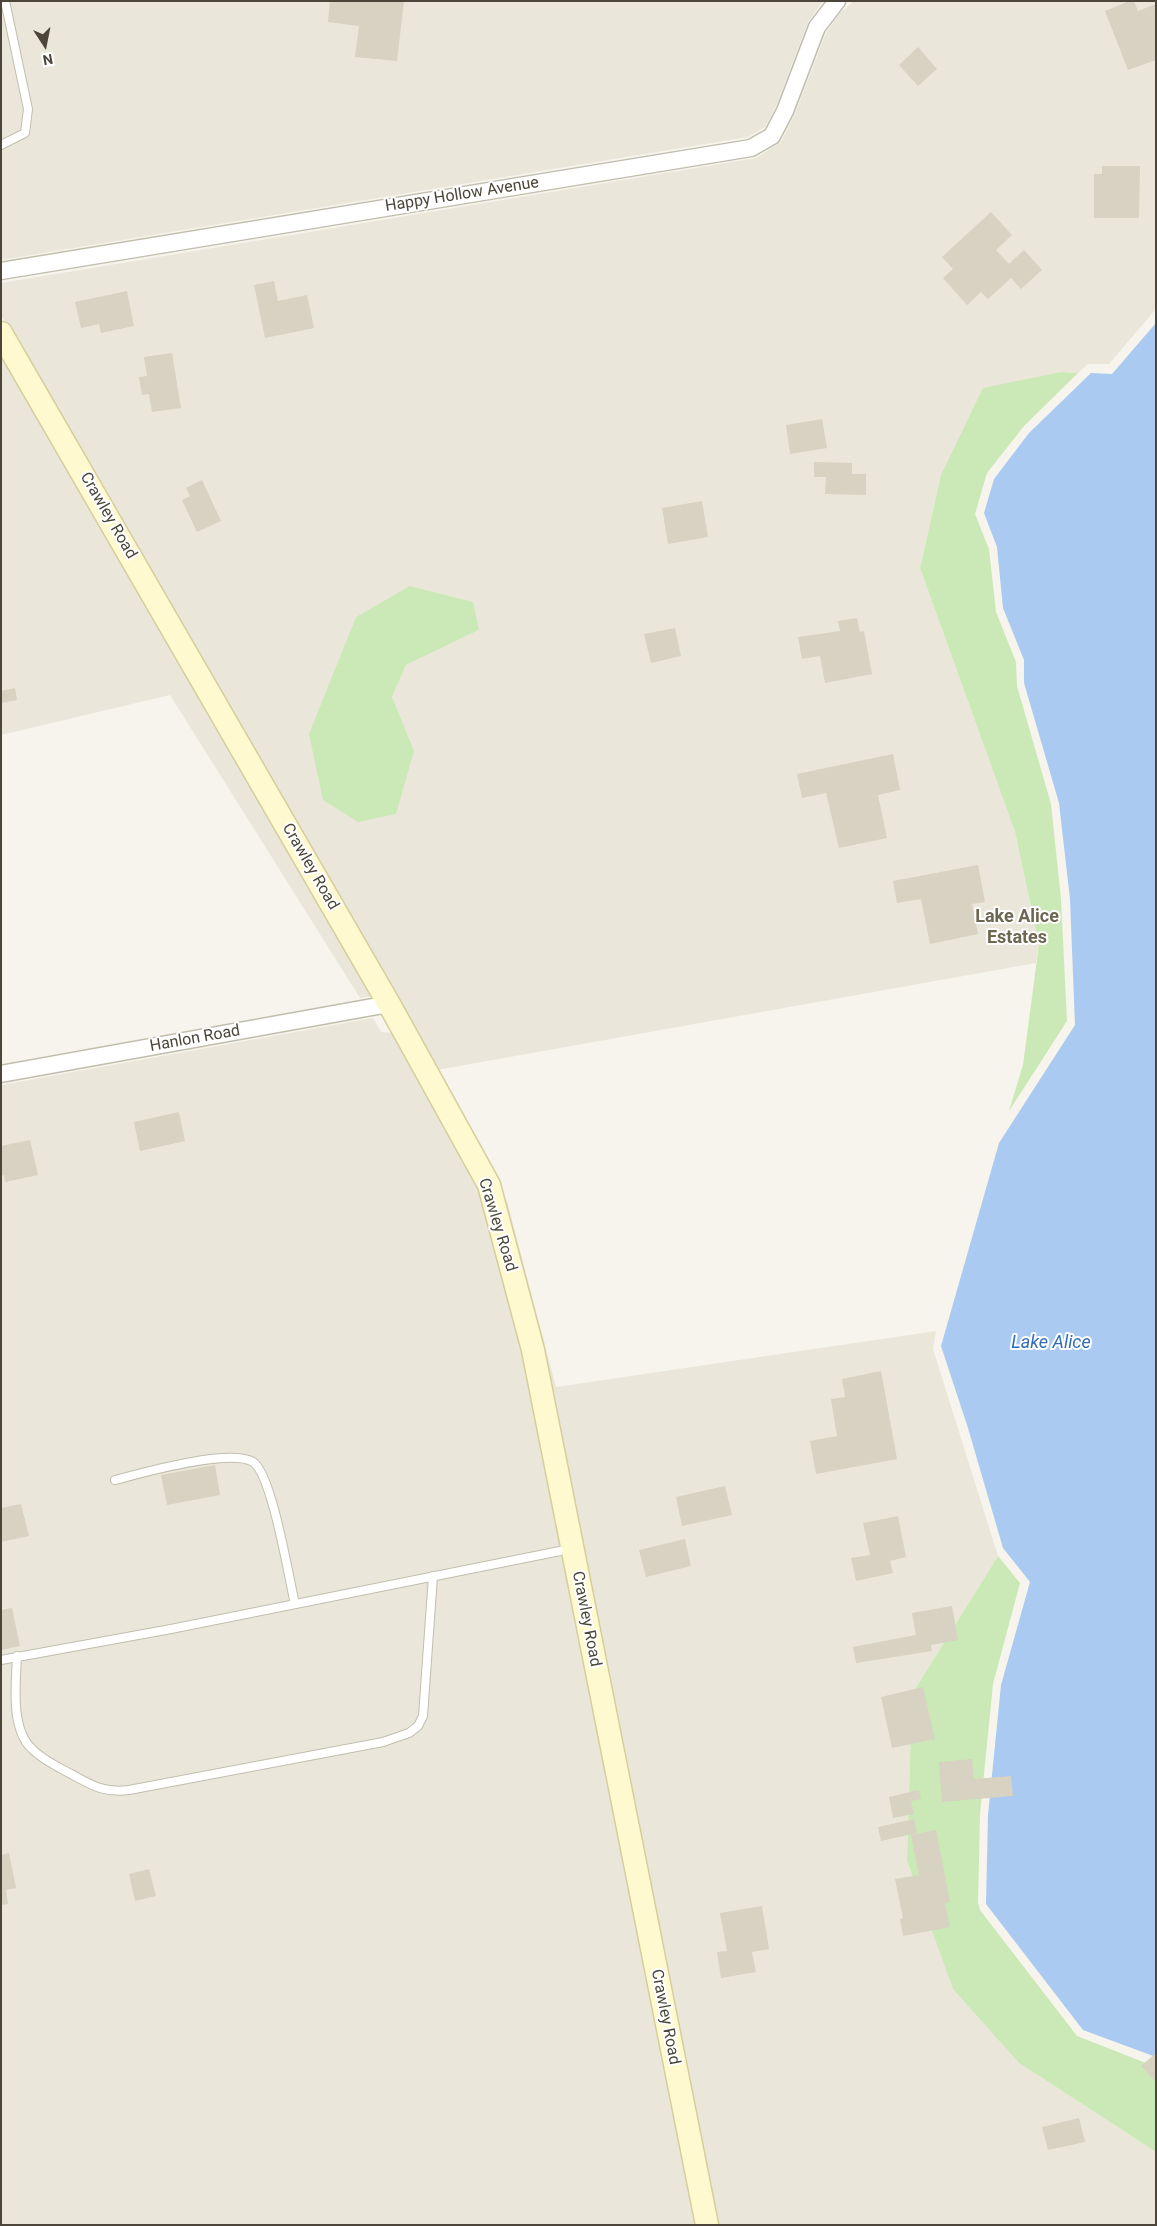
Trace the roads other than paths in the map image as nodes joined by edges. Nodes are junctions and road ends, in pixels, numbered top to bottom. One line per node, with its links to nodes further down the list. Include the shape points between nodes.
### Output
1 (5, 1): 3 (lane, via 28,109 25,133)
2 (836, 1): 4 (street, Happy Hollow Avenue, via 818,26 772,136 751,148)
3 (1, 145)
4 (1, 271)
5 (1, 333): 6 (street, Crawley Road)
6 (389, 1004): 7 (street, Hanlon Road); 9 (street, Crawley Road, via 489,1185 533,1350)
7 (1, 1074)
8 (115, 1480): 11 (lane, via 219,1458 254,1462 262,1472 270,1493)
9 (572, 1548): 10 (lane); 14 (street, Crawley Road)
10 (433, 1576): 11 (lane); 12 (lane, via 423,1707 418,1726 410,1733 383,1742 244,1769 129,1790 112,1792 99,1789 53,1764 24,1739 15,1693)
11 (295, 1604): 12 (lane)
12 (17, 1656): 13 (lane)
13 (1, 1660)
14 (707, 2225)

